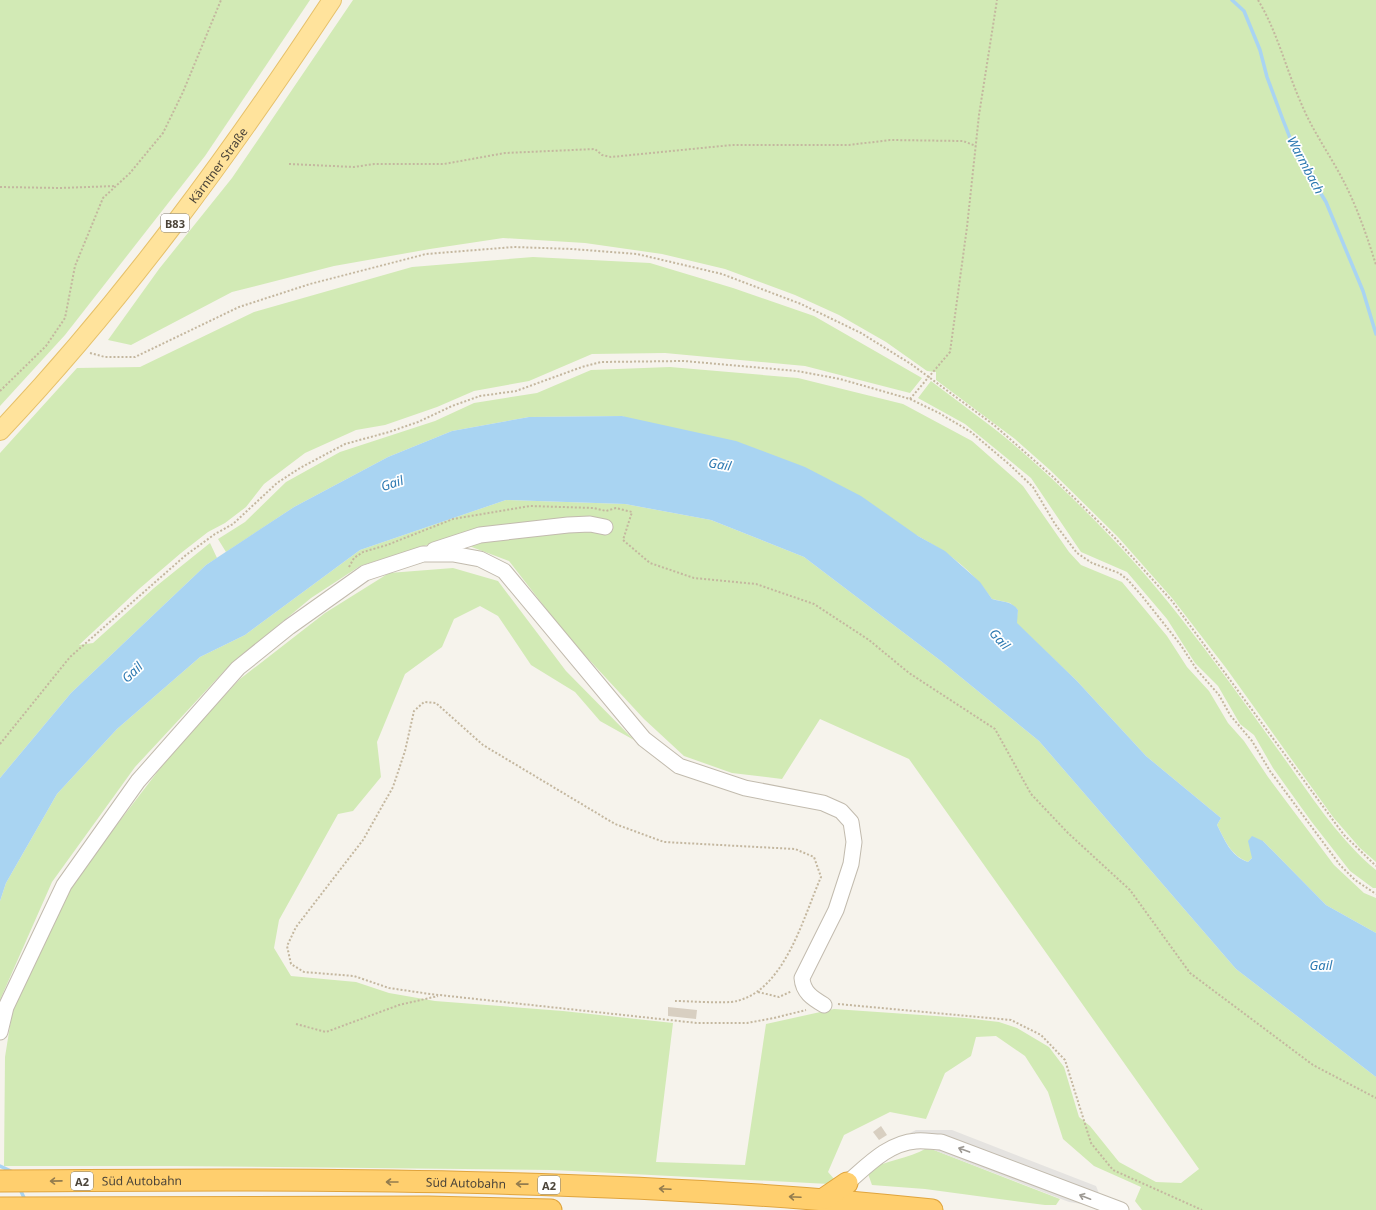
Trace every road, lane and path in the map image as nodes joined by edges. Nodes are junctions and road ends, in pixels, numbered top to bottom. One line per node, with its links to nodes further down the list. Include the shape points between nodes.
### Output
1 (221, 0): 7 (path, via 184,92 163,133)
2 (332, 0): 10 (main road, Kärntner Straße / B83, via 213,172 153,253)
3 (997, 0): 5 (path)
4 (1258, 0): 9 (path, via 1270,19 1279,50 1301,105 1344,182 1367,236)
5 (976, 146): 6 (path, via 963,141 897,140 849,145 732,145 611,157 602,155 595,149 505,153 444,164 374,164 354,167); 11 (path, via 968,227 950,352)
6 (289, 164)
7 (116, 186): 8 (path); 12 (path, via 103,198 75,266 66,318 46,346)
8 (0, 187)
9 (1376, 265)
10 (74, 348): 11 (path, via 105,357 135,357 240,307 310,284 426,254 514,247 572,248 638,254 722,274 801,304 861,333); 14 (main road, Kärntner Straße / B83)
11 (929, 376): 13 (path); 19 (path, via 1013,441 1115,538 1172,601 1344,836)
12 (0, 391)
13 (910, 399): 18 (path, via 840,379 797,371 684,361 601,362 516,391 480,396 418,422 345,444 277,483 233,524 186,555 70,657); 20 (path, via 971,432 996,452 1033,487 1055,524 1077,553 1128,580 1219,695 1230,715 1252,741 1270,771 1340,865 1355,880)
14 (0, 431)
15 (605, 527): 16 (lane, via 590,524 568,525 480,535)
16 (424, 554): 21 (lane, via 453,554 480,559 504,571 644,739 679,766 745,788 823,803 841,811 851,822 854,842 851,864 836,910 802,978); 27 (lane, via 365,573 289,627 238,668 138,781 64,885 6,1007)
17 (343, 572): 28 (path, via 354,558 363,552 453,519 530,506 594,508 606,511 616,508 632,512 623,540 650,562 694,578 756,584 814,604 869,640 909,673 995,729 1032,794 1130,890 1190,973 1314,1065)
18 (0, 744)
19 (1376, 866)
20 (1376, 894)
21 (803, 987): 22 (path, via 779,997); 25 (lane, via 811,997)
22 (758, 992): 23 (path, via 785,962 821,877 814,858 795,849 664,842 614,824 483,746 436,703 424,702 414,711 393,788 362,840 296,927 287,946 291,964 304,972 354,976 389,988); 24 (path, via 736,1002)
23 (440, 996): 25 (path, via 697,1023 747,1023); 26 (path, via 399,1005 326,1032)
24 (675, 1001)
25 (824, 1005): 36 (path, via 1010,1020 1041,1035 1065,1060 1091,1143 1113,1170)
26 (296, 1024)
27 (0, 1032)
28 (1376, 1098)
29 (0, 1182): 31 (highway, Süd Autobahn / A2, one-way to 29, via 630,1187 443,1182)
30 (847, 1183): 31 (highway); 35 (lane, one-way to 30, via 941,1142 916,1141 900,1144 879,1155)
31 (825, 1198): 34 (highway, Süd Autobahn / A2)
32 (0, 1208): 33 (highway, Süd Autobahn / A2, via 428,1207)
33 (551, 1210)
34 (932, 1210)
35 (1122, 1210)
36 (1202, 1210)

